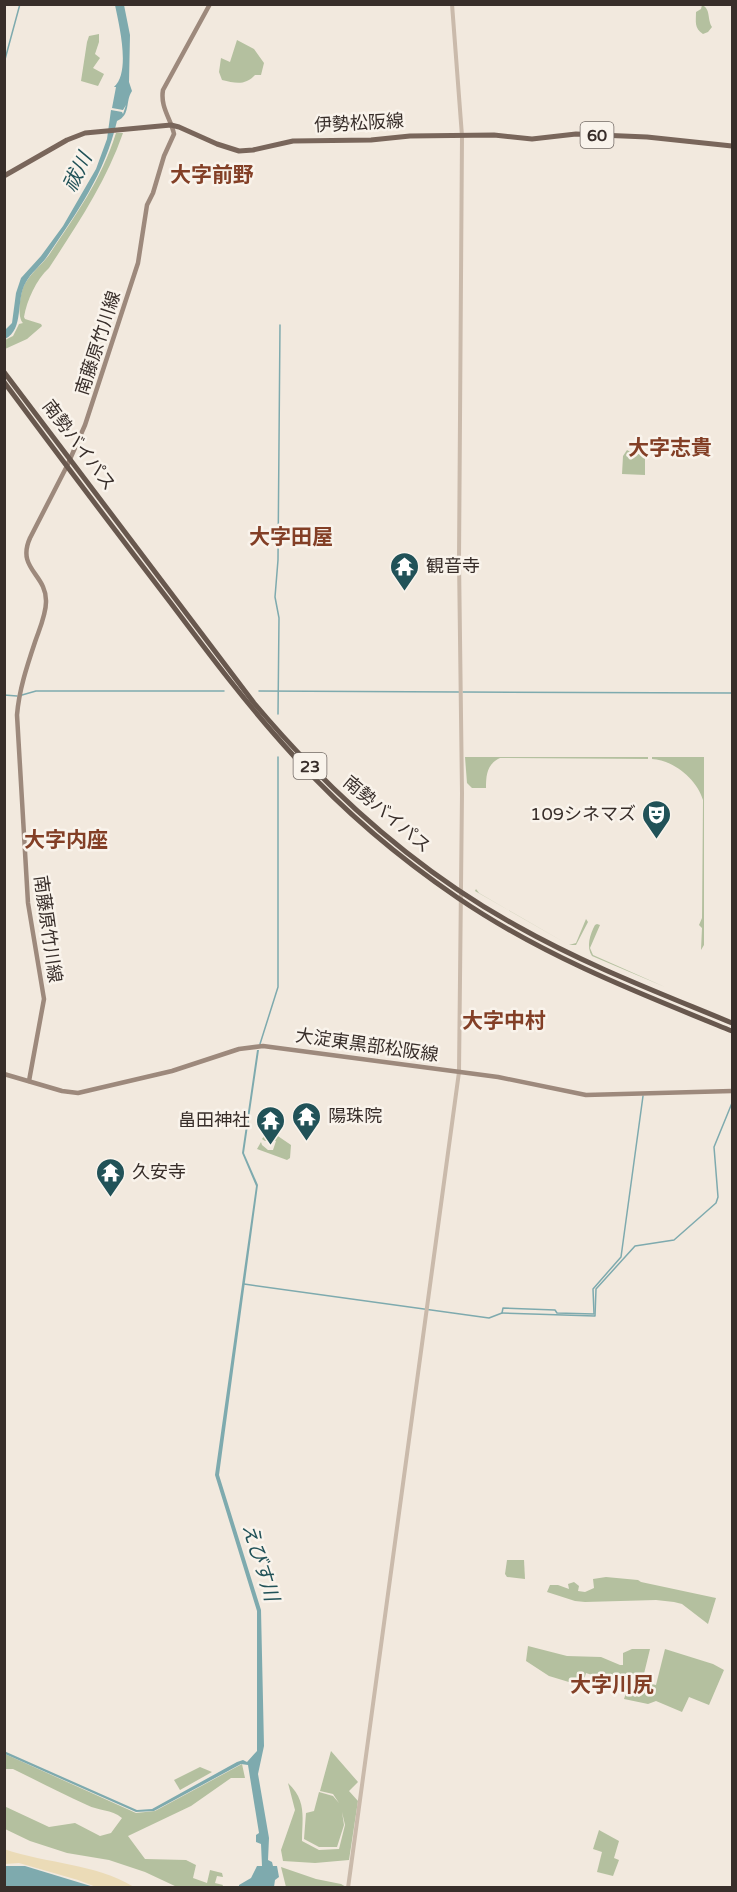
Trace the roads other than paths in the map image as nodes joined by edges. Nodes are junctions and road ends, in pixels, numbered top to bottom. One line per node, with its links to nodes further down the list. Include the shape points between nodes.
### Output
1 (210, 4): 3 (main road, 南藤原竹川線, via 163,90)
2 (452, 4): 4 (street)
3 (171, 125): 4 (main road, 伊勢松阪線 / 60, via 239,151 293,141); 6 (main road, 伊勢松阪線 / 60, via 86,133); 9 (main road, 南藤原竹川線, via 174,138 147,205 138,263 85,425)
4 (462, 136): 5 (main road, 伊勢松阪線 / 60, via 647,136); 11 (street)
5 (732, 146)
6 (4, 176)
7 (4, 372): 9 (highway, 南勢バイパス / 23)
8 (4, 382): 10 (highway, 南勢バイパス / 23)
9 (70, 459): 10 (main road, 南藤原竹川線); 11 (highway, 南勢バイパス / 23, via 207,642 294,749 374,827)
10 (67, 466): 12 (highway, 南勢バイパス / 23, via 232,683 293,755 371,832); 17 (main road, 南藤原竹川線, via 27,544 29,567 42,584 46,604 16,715 28,903 44,999)
11 (460, 890): 12 (street); 13 (highway, 南勢バイパス / 23, via 560,949)
12 (460, 900): 14 (highway, 南勢バイパス / 23, via 556,955); 15 (street)
13 (732, 1023)
14 (732, 1031)
15 (459, 1072): 17 (main road, 大淀東黒部松阪線, via 263,1046 239,1049 172,1071 86,1092 62,1092); 18 (main road, 大淀東黒部松阪線, via 586,1095); 19 (street)
16 (4, 1074): 17 (main road, 大淀東黒部松阪線)
17 (29, 1081)
18 (732, 1091)
19 (348, 1887)

